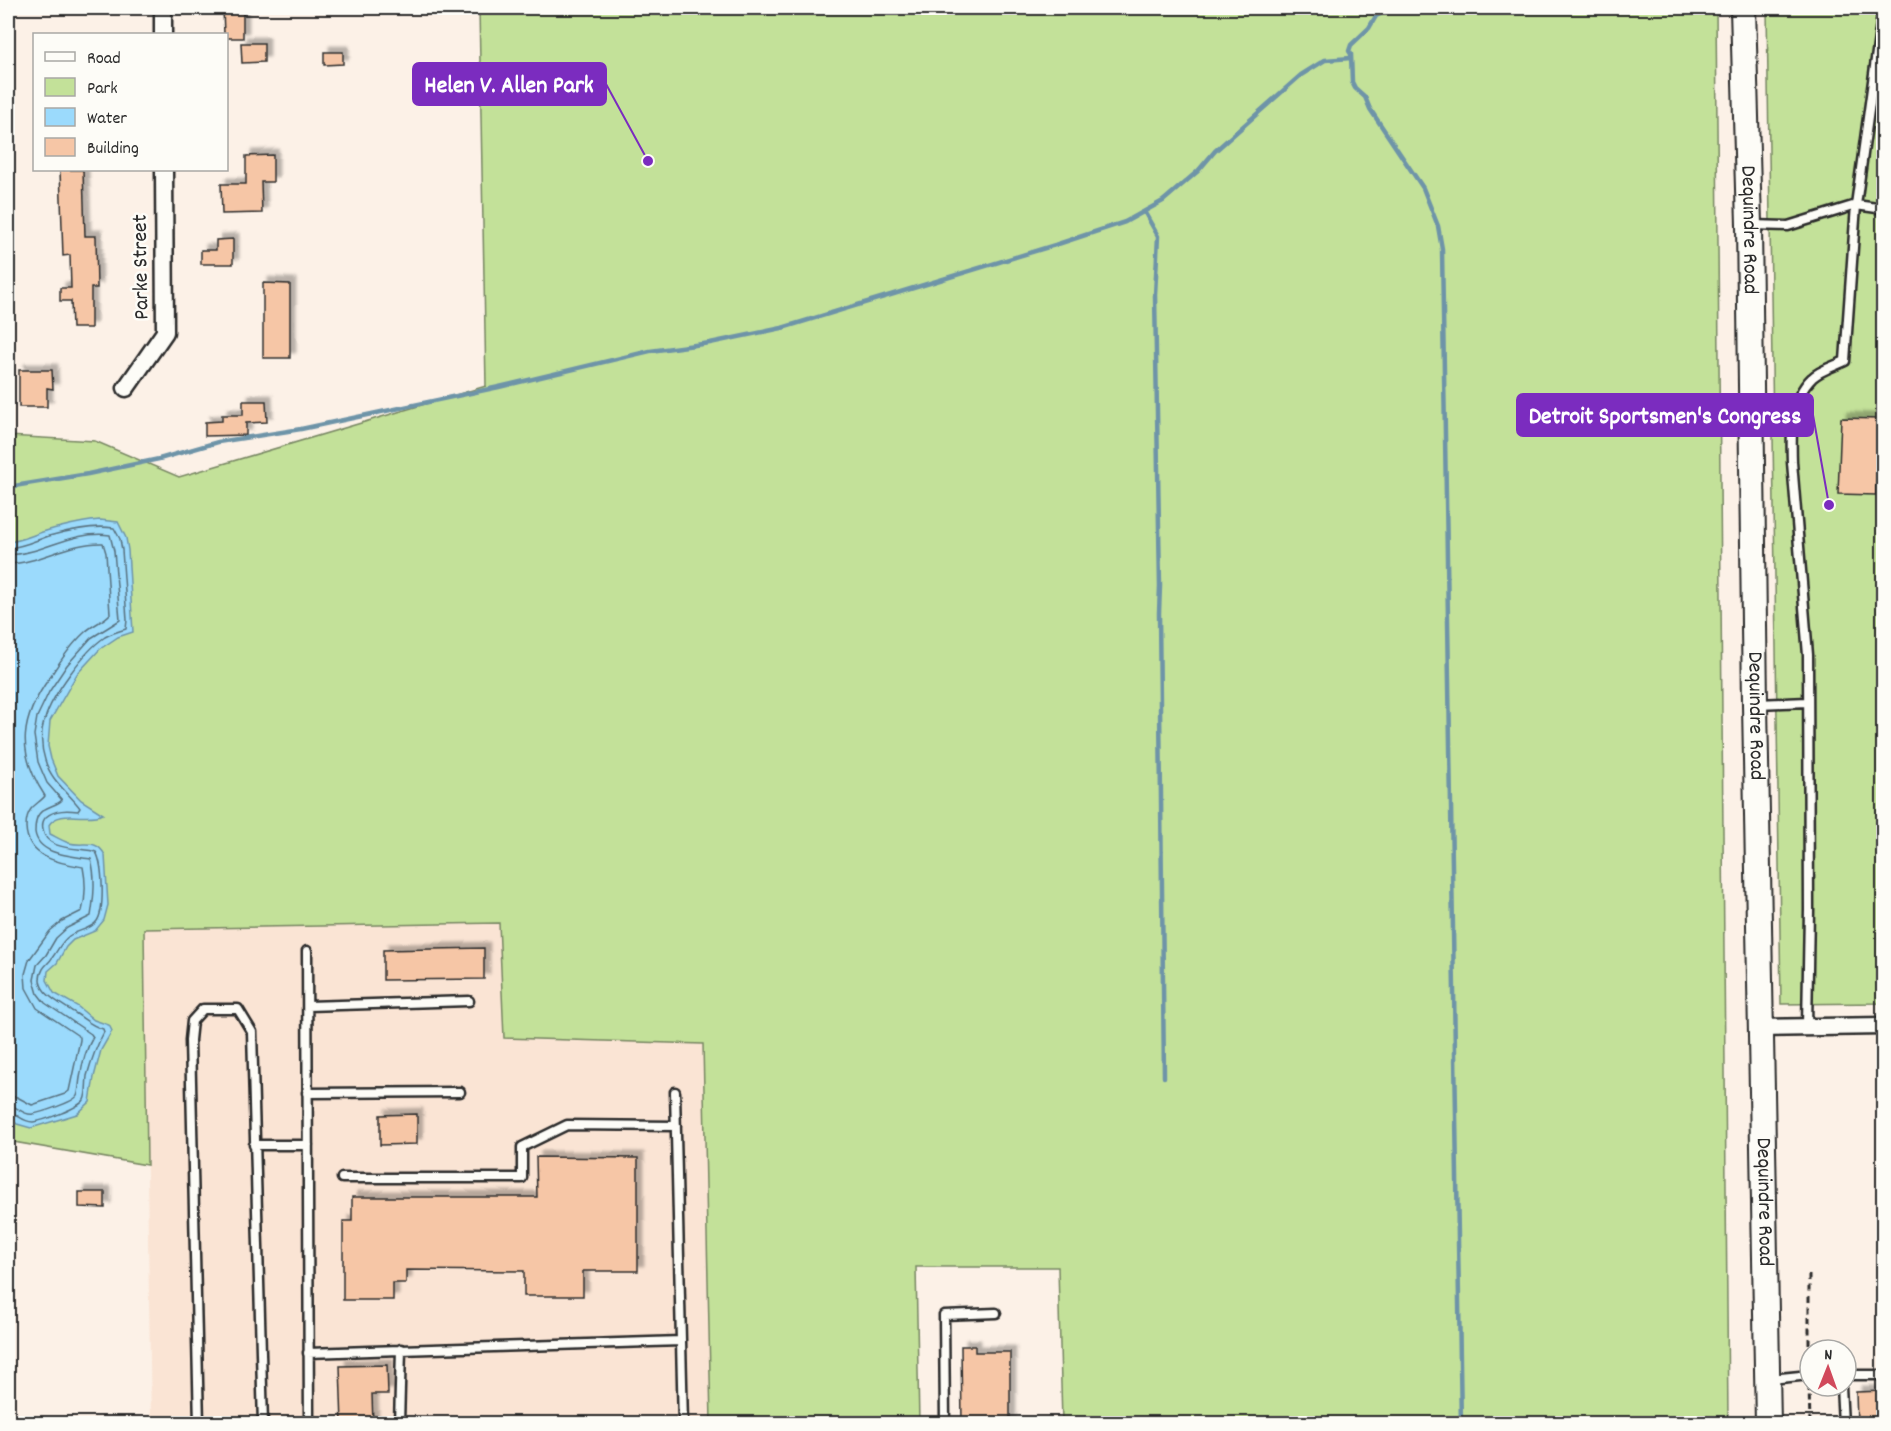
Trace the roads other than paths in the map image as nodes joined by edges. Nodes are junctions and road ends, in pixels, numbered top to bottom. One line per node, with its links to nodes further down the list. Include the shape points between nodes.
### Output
1 (163, 8): 4 (street)
2 (1743, 8): 8 (main road, Dequindre Road)
3 (1883, 8): 6 (lane)
4 (163, 33)
5 (164, 171): 9 (street, Parke Street, via 165,332)
6 (1856, 205): 7 (lane); 8 (lane, via 1788,226); 10 (lane, via 1845,361 1814,376 1800,392 1793,429)
7 (1884, 209)
8 (1749, 225): 11 (main road, Dequindre Road)
9 (126, 388)
10 (1808, 702): 11 (lane); 16 (lane)
11 (1755, 705): 17 (main road, Dequindre Road)
12 (307, 951): 14 (lane)
13 (469, 1001): 14 (lane)
14 (308, 1006): 20 (lane)
15 (1884, 1026): 16 (street)
16 (1807, 1027): 17 (street)
17 (1761, 1028): 32 (main road, Dequindre Road)
18 (460, 1092): 20 (lane)
19 (675, 1092): 21 (lane)
20 (308, 1093): 23 (lane)
21 (676, 1126): 24 (lane, via 567,1125 522,1147 522,1178); 26 (lane)
22 (254, 1145): 23 (lane); 34 (lane, via 252,1032 238,1009 203,1009 192,1021 190,1040); 35 (lane)
23 (308, 1145): 28 (lane)
24 (342, 1178)
25 (996, 1313): 39 (lane, via 944,1315)
26 (681, 1341): 27 (lane); 38 (lane)
27 (400, 1349): 28 (lane); 37 (lane)
28 (308, 1353): 36 (lane)
29 (1858, 1375): 30 (lane)
30 (1884, 1375)
31 (1798, 1376): 32 (lane)
32 (1767, 1380): 40 (main road, Dequindre Road)
33 (1842, 1398): 41 (lane)
34 (199, 1424)
35 (263, 1424)
36 (309, 1424)
37 (399, 1424)
38 (683, 1424)
39 (945, 1424)
40 (1768, 1424)
41 (1843, 1424)

